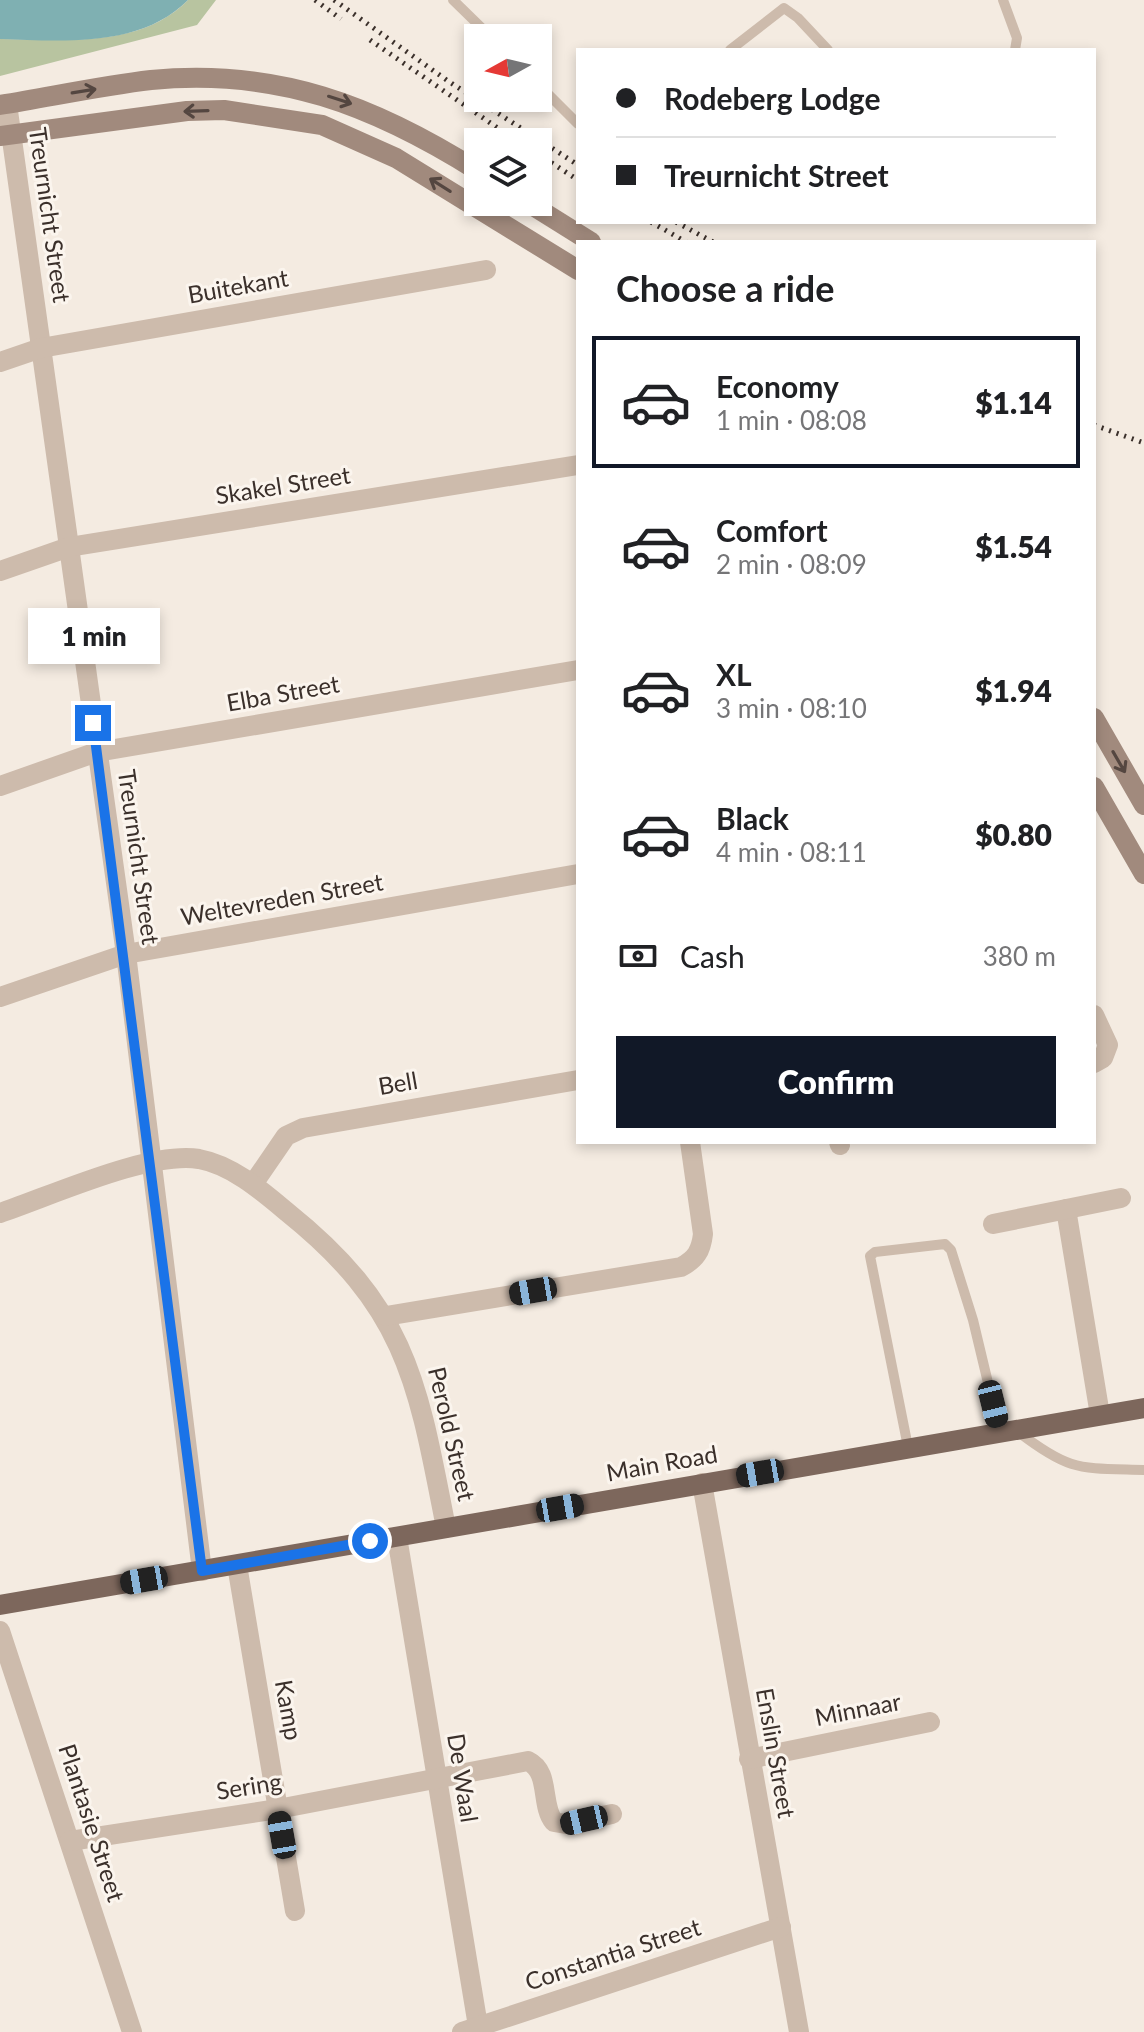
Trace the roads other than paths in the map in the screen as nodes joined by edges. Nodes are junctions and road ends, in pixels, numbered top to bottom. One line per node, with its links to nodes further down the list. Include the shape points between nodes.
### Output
1 (453, 0): 3 (lane)
2 (1003, 0): 6 (lane, via 1017,38)
3 (478, 24)
4 (733, 48): 5 (lane, via 784,8)
5 (826, 48)
6 (1015, 48)
7 (552, 98): 9 (lane)
8 (3, 104): 10 (street, Treurnicht Street); 11 (street, one-way to 11, via 151,80 257,81 352,104)
9 (576, 122)
10 (6, 135): 14 (street, one-way to 10, via 396,158 322,125 240,112 187,111); 16 (street, Treurnicht Street)
11 (464, 163)
12 (549, 216): 13 (street)
13 (588, 240)
14 (576, 269)
15 (486, 270): 16 (street, Buitekant)
16 (41, 348): 17 (street, Buitekant); 19 (street, Treurnicht Street)
17 (0, 362)
18 (576, 465): 19 (street, Skakel Street)
19 (69, 547): 20 (street, Skakel Street); 23 (street, Treurnicht Street)
20 (0, 571)
21 (576, 670): 23 (street, Elba Street)
22 (1096, 722): 26 (street, one-way to 26)
23 (97, 752): 24 (street, Elba Street); 31 (street, Treurnicht Street)
24 (0, 786)
25 (1096, 790): 27 (street)
26 (1144, 808): 27 (street)
27 (1117, 827): 28 (street)
28 (1138, 850): 30 (street)
29 (576, 874): 31 (street, Weltevreden Street)
30 (1144, 874)
31 (126, 954): 32 (street, Weltevreden Street); 37 (street, Treurnicht Street)
32 (0, 997)
33 (1096, 1019): 34 (street, via 1108,1045)
34 (1096, 1062)
35 (576, 1080): 38 (street, Bell, via 303,1128 286,1136)
36 (690, 1144): 43 (street, via 703,1234 702,1247 690,1262)
37 (151, 1161): 38 (street, Perold Street, via 199,1159); 41 (street, Perold Street); 53 (street, Treurnicht Street)
38 (253, 1184): 43 (street, Perold Street, via 325,1242)
39 (1121, 1198): 40 (street)
40 (1066, 1209): 42 (street); 45 (street)
41 (0, 1213)
42 (993, 1224)
43 (386, 1316): 50 (street, Perold Street, via 420,1399)
44 (1144, 1408): 45 (main road, Main Road)
45 (1100, 1415): 46 (main road, Main Road)
46 (1008, 1431): 47 (main road, Main Road); 47 (lane, via 951,1250 945,1244 917,1245 870,1256); 48 (lane, via 1052,1459 1080,1468)
47 (908, 1447): 49 (main road, Main Road)
48 (1144, 1470)
49 (702, 1483): 50 (main road, Main Road); 57 (street, Enslin Street)
50 (446, 1528): 51 (main road, Main Road)
51 (397, 1537): 52 (main road, Main Road); 58 (street, De Waal)
52 (237, 1565): 53 (main road, Main Road); 59 (street, Kamp)
53 (202, 1571): 54 (main road, Main Road)
54 (0, 1605)
55 (0, 1631): 61 (street, Plantasie Street)
56 (930, 1722): 57 (street, Minnaar)
57 (749, 1759): 63 (street, Enslin Street)
58 (435, 1779): 59 (street, Sering); 60 (street, Sering, via 528,1761 540,1773 554,1822); 64 (street, De Waal)
59 (278, 1809): 61 (street, Sering); 62 (street, Kamp)
60 (612, 1814)
61 (70, 1841): 65 (street, Plantasie Street)
62 (295, 1911)
63 (781, 1927): 64 (street, Constantia Street); 66 (street, Enslin Street)
64 (470, 2029)
65 (132, 2032)
66 (799, 2032)

